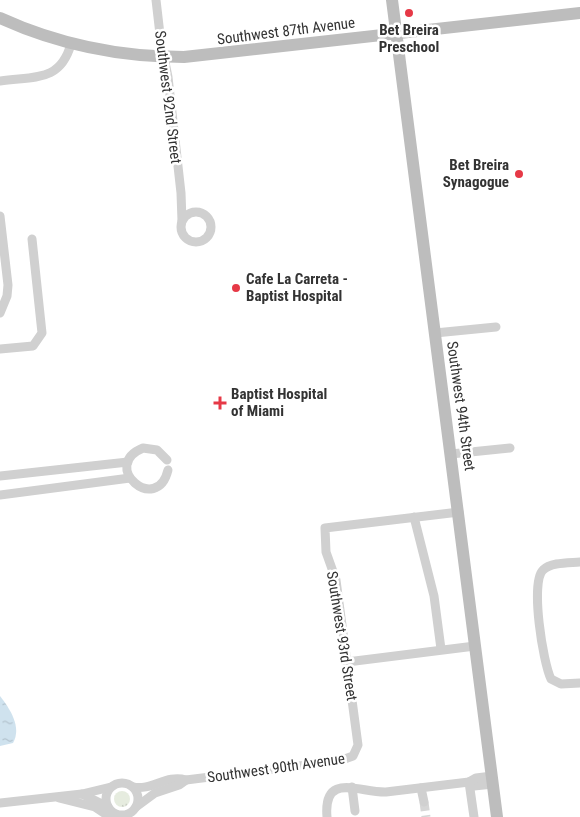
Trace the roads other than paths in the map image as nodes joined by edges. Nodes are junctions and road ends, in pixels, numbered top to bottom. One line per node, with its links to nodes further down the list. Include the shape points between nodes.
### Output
1 (156, 0): 7 (street, Southwest 92nd Street)
2 (392, 0): 5 (street, Southwest 94th Street)
3 (580, 13): 5 (street, Southwest 87th Avenue)
4 (0, 18): 6 (street, Southwest 87th Avenue)
5 (396, 34): 7 (street, Southwest 87th Avenue, via 213,56); 16 (street, Southwest 94th Street)
6 (71, 44): 7 (street, Southwest 87th Avenue, via 123,54); 8 (street, via 65,62 51,73)
7 (164, 57): 9 (street, Southwest 92nd Street)
8 (0, 81)
9 (181, 193): 10 (street, Southwest 92nd Street); 12 (street, Southwest 92nd Street)
10 (194, 212): 12 (street); 12 (street, via 204,214 210,221 212,230 207,238 198,243 188,240 182,232)
11 (0, 216): 14 (street, via 8,290)
12 (182, 222)
13 (32, 239): 17 (street, via 42,333 33,346)
14 (0, 312)
15 (496, 327): 16 (street)
16 (435, 334): 19 (street, Southwest 94th Street)
17 (0, 350)
18 (510, 448): 19 (street)
19 (451, 454): 24 (street, Southwest 94th Street)
20 (128, 462): 21 (street); 22 (street); 22 (street, via 143,448 157,450 167,465 163,482 152,488 139,487)
21 (0, 476)
22 (130, 478): 23 (street)
23 (0, 495)
24 (459, 512): 25 (street); 27 (street, Southwest 94th Street)
25 (414, 517): 28 (street, via 434,596); 29 (street, Southwest 93rd Street, via 325,528 326,552 336,580)
26 (580, 562): 30 (street, via 550,566 541,572 536,594 551,679 557,684)
27 (475, 646): 28 (street); 33 (street, Southwest 94th Street)
28 (441, 649): 29 (street)
29 (347, 662): 31 (street, Southwest 93rd Street)
30 (580, 683)
31 (358, 745): 32 (street, Southwest 90th Avenue, via 356,753 344,760)
32 (186, 780): 36 (street, Southwest 90th Avenue, via 172,779 145,788); 43 (street, Southwest 90th Avenue, via 155,793)
33 (492, 780): 34 (street, via 476,778); 49 (street, Southwest 94th Street)
34 (469, 782): 38 (street); 48 (street)
35 (111, 787): 36 (street, via 123,783); 39 (street); 44 (street, via 106,795)
36 (132, 787): 43 (street, via 138,796)
37 (352, 787): 38 (street, via 374,792); 45 (street); 47 (street, via 338,789 331,794 327,800)
38 (421, 788): 41 (street)
39 (82, 794): 40 (street); 44 (street)
40 (57, 797): 42 (street); 46 (street, via 95,807)
41 (424, 802)
42 (0, 803)
43 (136, 806): 44 (street, via 131,813 123,815 115,814)
44 (108, 807)
45 (354, 811)
46 (110, 817)
47 (327, 817)
48 (474, 817)
49 (497, 817)

